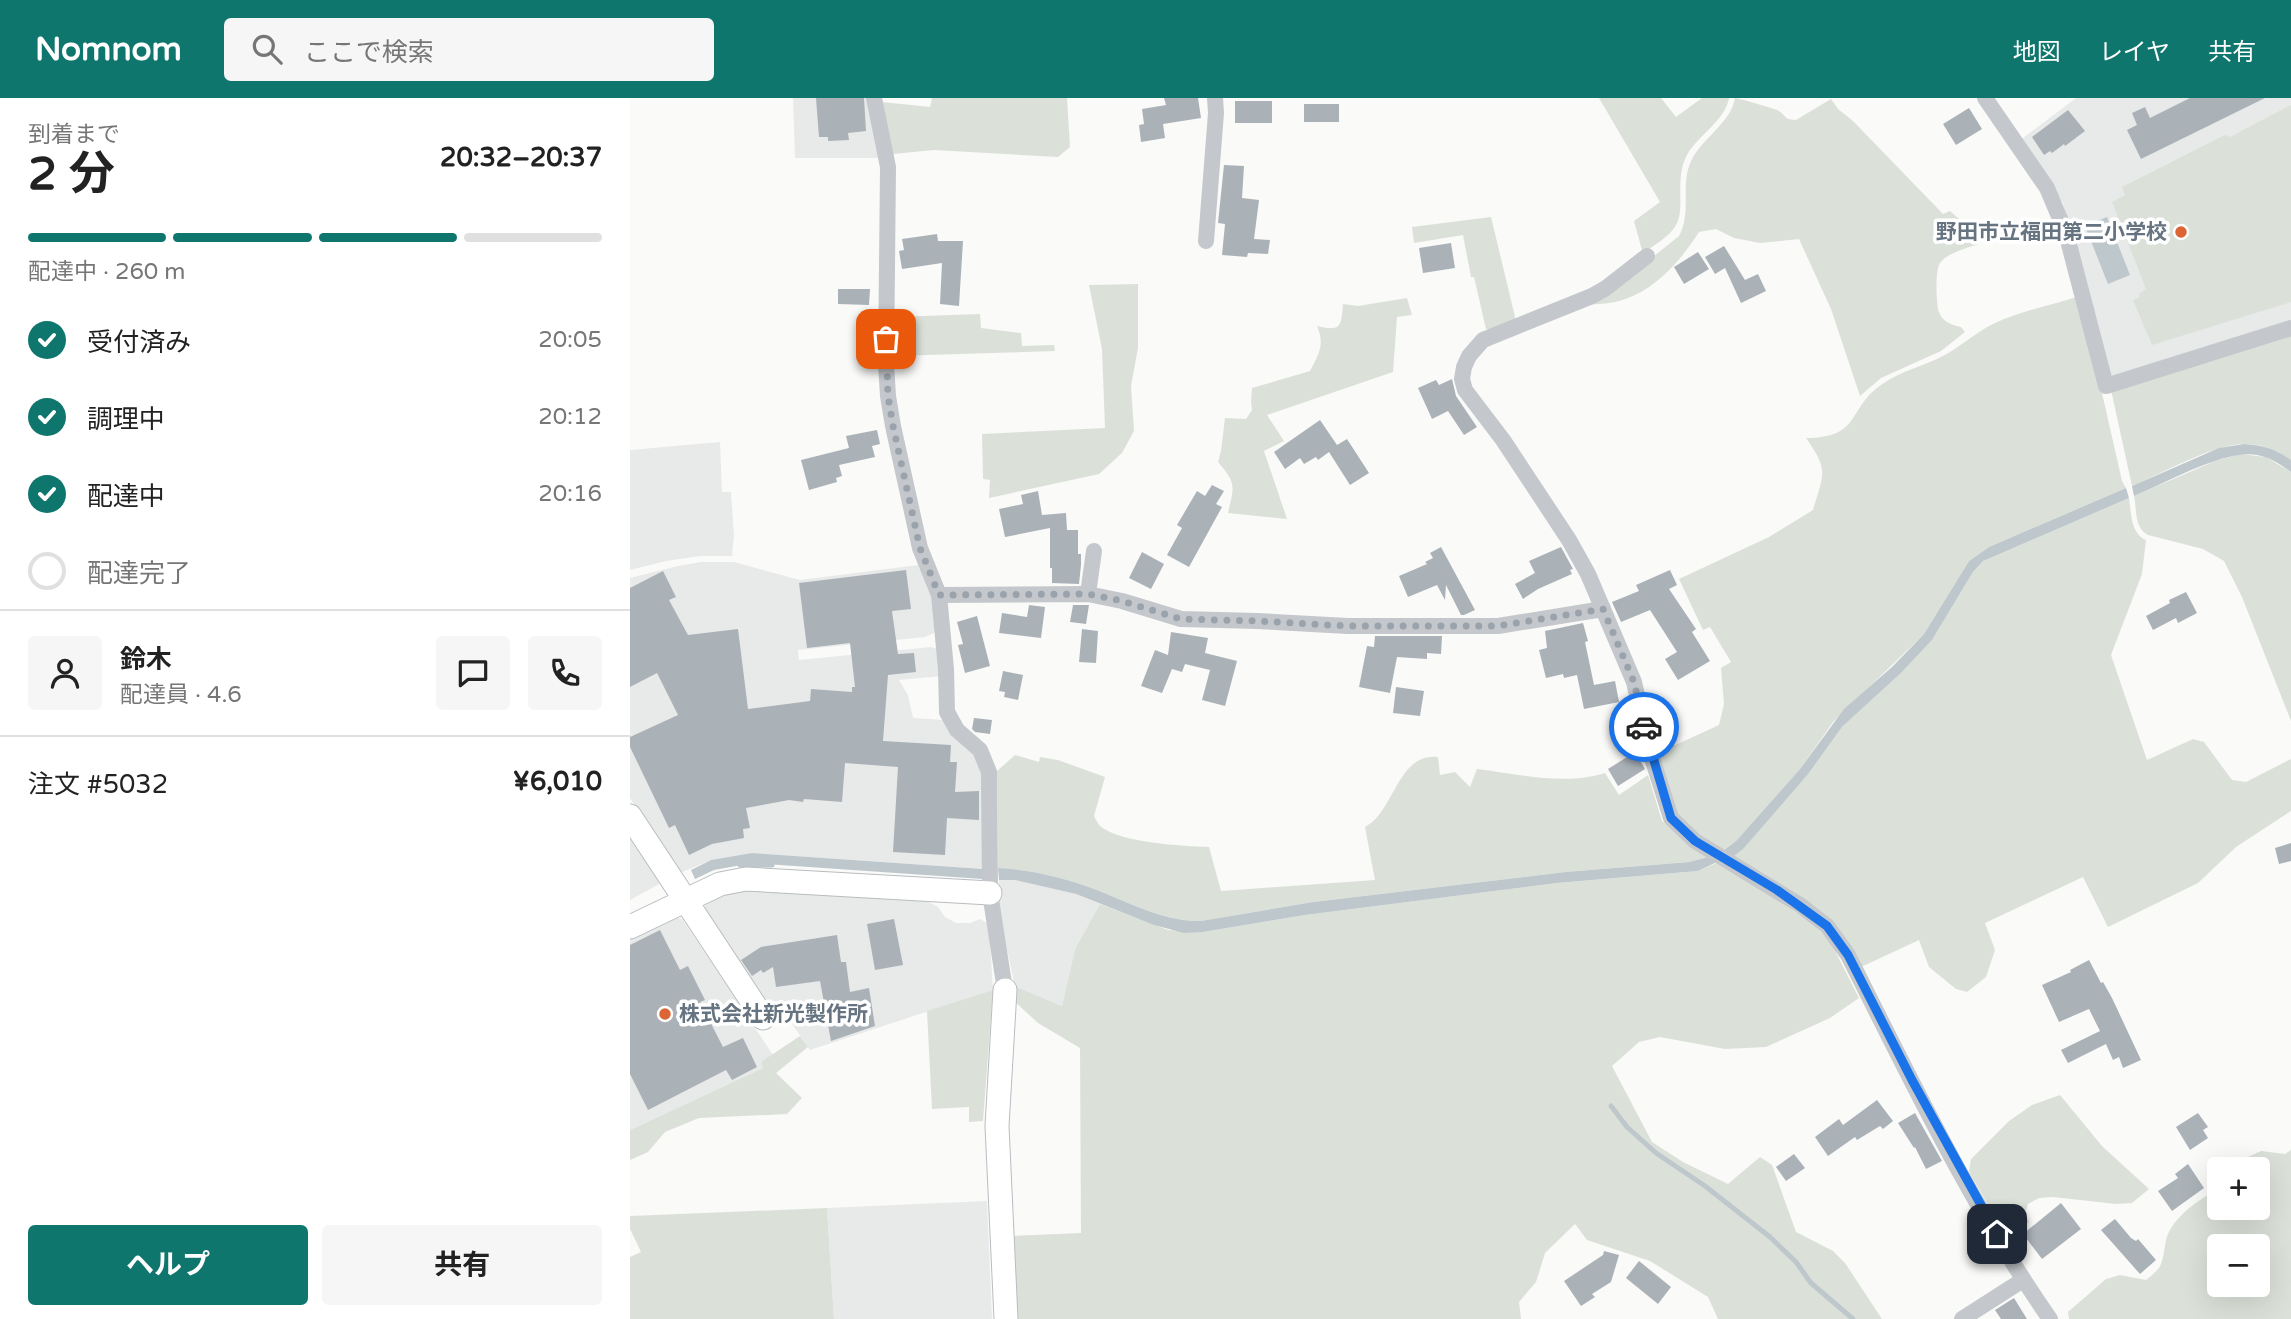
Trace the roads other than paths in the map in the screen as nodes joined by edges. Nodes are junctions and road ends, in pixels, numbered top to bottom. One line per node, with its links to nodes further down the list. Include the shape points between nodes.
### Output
1 (874, 98): 9 (street, via 888,167 888,396 920,548)
2 (1215, 98): 4 (street)
3 (1985, 98): 6 (street, via 2048,188 2067,233 2106,386)
4 (1206, 242)
5 (1647, 256): 10 (street, via 1592,296 1483,340 1469,356 1462,379 1465,390 1569,540)
6 (2291, 328)
7 (1094, 551): 8 (street)
8 (1088, 594): 9 (street); 10 (street, via 1181,619 1348,626 1498,626)
9 (939, 595): 12 (street, via 947,712 957,730 980,750 989,772)
10 (1603, 609): 17 (street, via 1634,682 1671,818 1695,841 1827,926 1848,955)
11 (630, 816): 13 (street)
12 (990, 893): 13 (street, via 746,878); 15 (street)
13 (685, 900): 14 (street); 16 (street)
14 (630, 927)
15 (1005, 989): 18 (street, via 997,1126)
16 (764, 1018)
17 (2023, 1280): 19 (street); 20 (street)
18 (1006, 1319)
19 (1962, 1319)
20 (2050, 1319)

